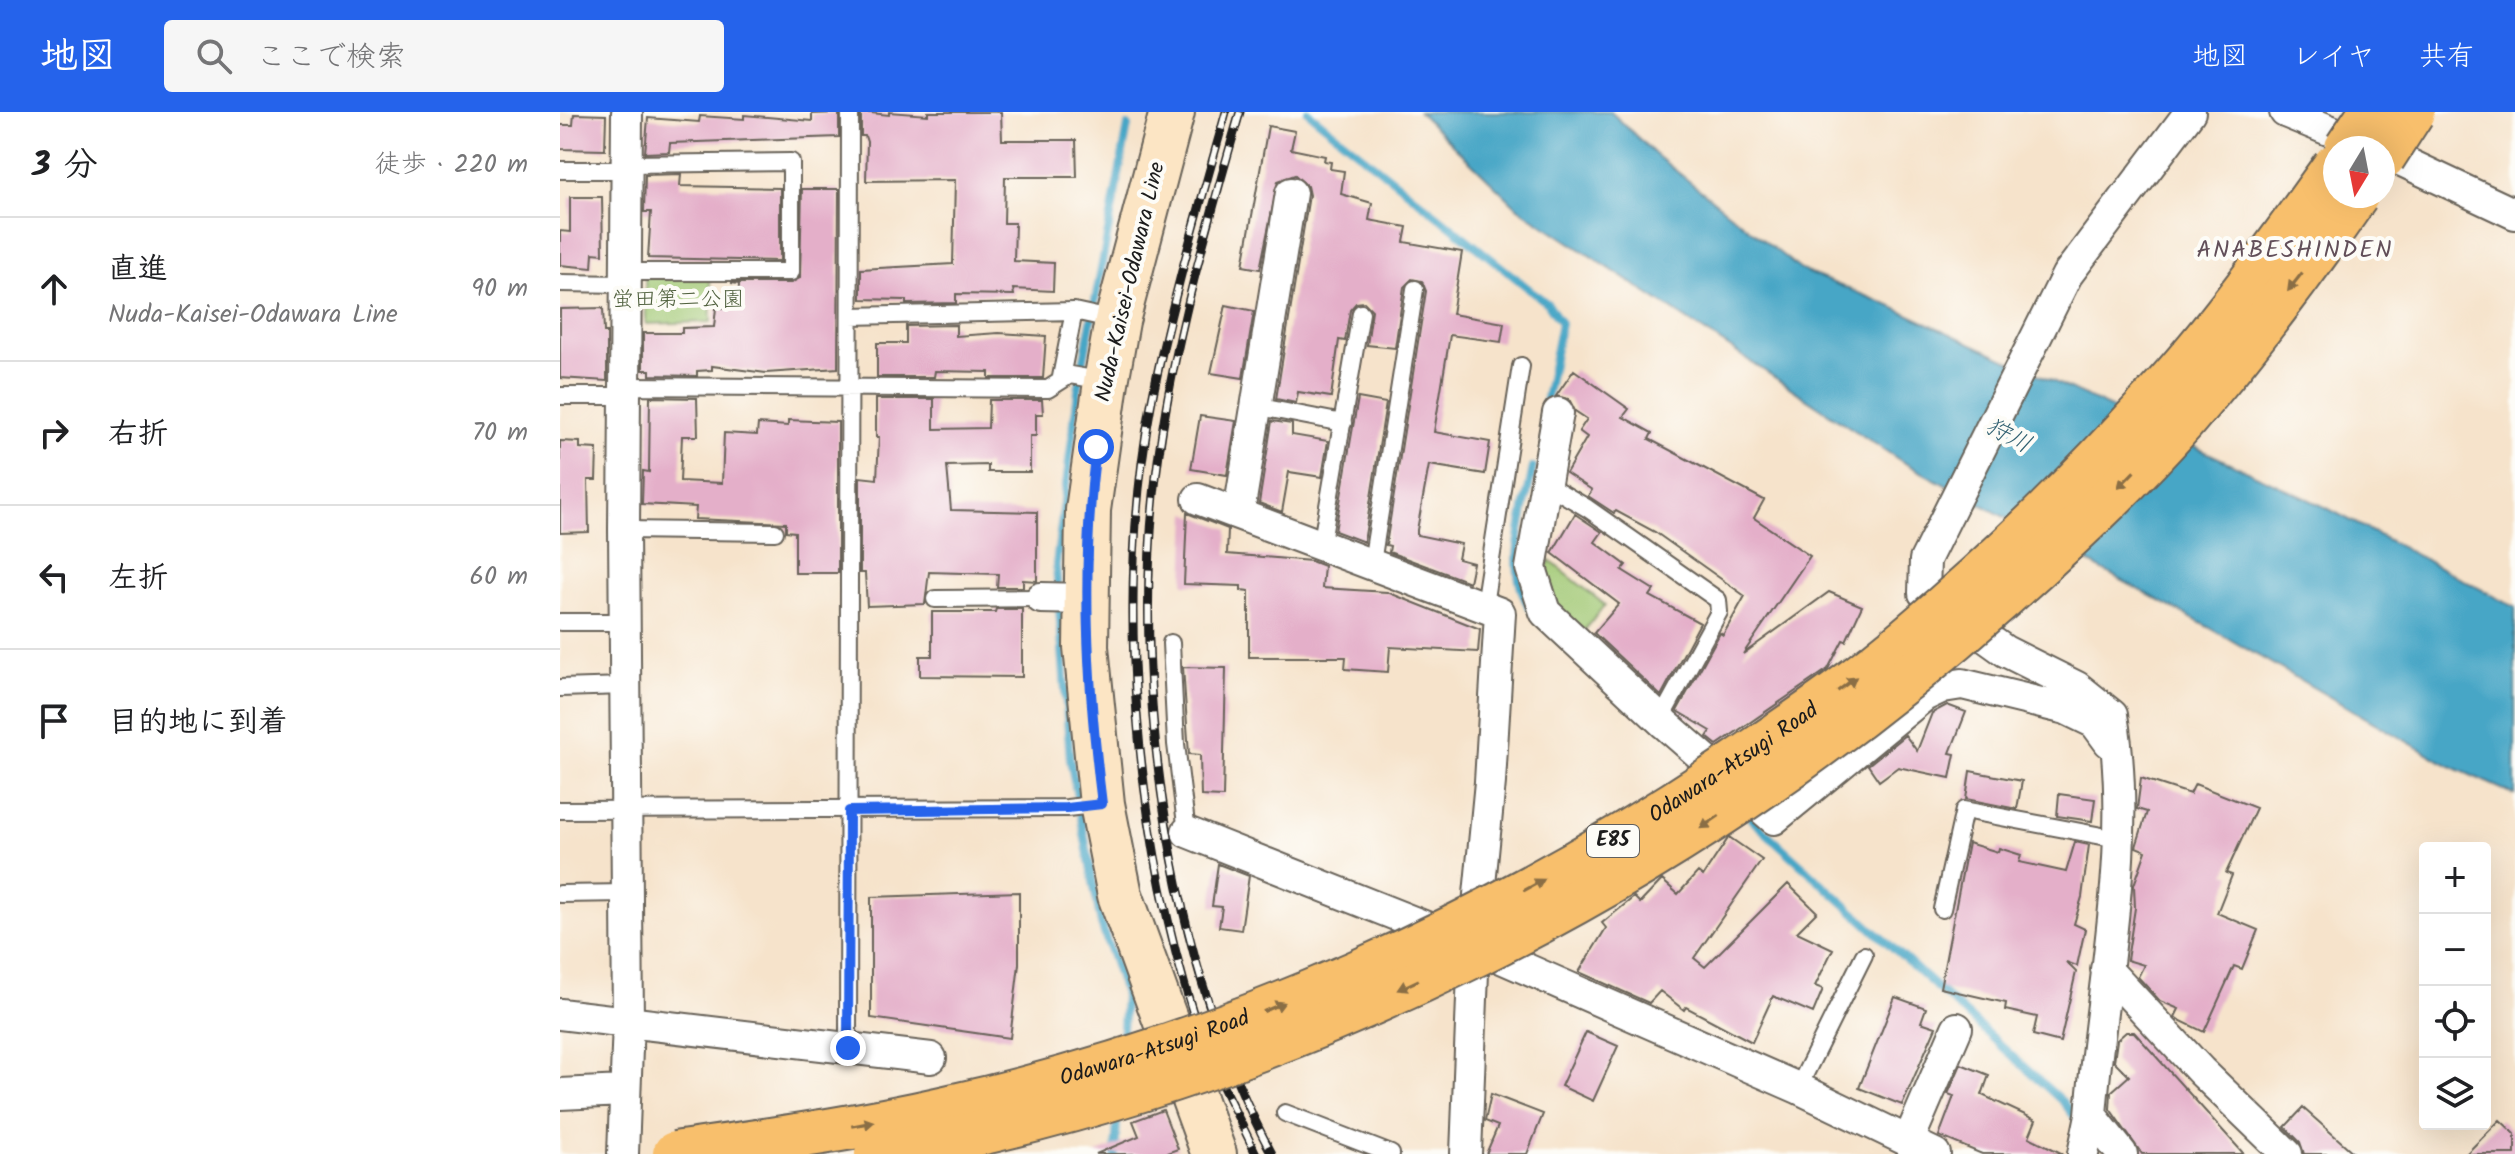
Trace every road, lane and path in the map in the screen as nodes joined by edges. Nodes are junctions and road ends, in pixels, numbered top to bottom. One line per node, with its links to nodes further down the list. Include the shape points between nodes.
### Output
1 (627, 112): 12 (street)
2 (850, 112): 23 (lane)
3 (1172, 112): 24 (main road, Nuda-Kaisei-Odawara Line)
4 (2190, 112): 49 (street, via 2067,275 1925,560 1924,593 2005,651 2077,687 2112,715)
5 (2285, 112): 8 (street)
6 (2371, 112): 9 (highway, bridge)
7 (2412, 112): 10 (highway, bridge)
8 (2344, 136)
9 (2355, 136)
10 (2395, 137)
11 (2395, 159): 17 (street)
12 (627, 167): 13 (lane); 18 (street); 18 (lane, via 791,162 791,272)
13 (560, 170)
14 (2323, 183): 74 (highway, Odawara-Atsugi Road / E85, one-way to 14, bridge, via 943,1109 1103,1067 1238,1022 1400,954 1654,818 1802,718 1913,634 2033,521 2159,395)
15 (1291, 193): 30 (street)
16 (2348, 208): 75 (highway, Odawara-Atsugi Road / E85, one-way to 75, bridge, via 2300,277 2183,421 2061,546 1940,654 1825,745 1676,845 1538,923 1398,990 1259,1047 1102,1102)
17 (2515, 214)
18 (625, 278): 19 (lane); 28 (street)
19 (560, 283)
20 (1415, 289): 39 (lane)
21 (1074, 311): 23 (lane); 24 (lane); 26 (lane)
22 (1361, 313): 32 (lane)
23 (850, 316): 27 (lane)
24 (1111, 319): 26 (main road, Nuda-Kaisei-Odawara Line)
25 (1521, 366): 42 (lane)
26 (1083, 378): 27 (lane, via 1048,389); 40 (main road, Nuda-Kaisei-Odawara Line, via 1088,510)
27 (849, 388): 28 (lane); 53 (lane)
28 (625, 391): 29 (lane); 36 (street)
29 (560, 396)
30 (1255, 406): 32 (lane); 35 (street)
31 (1558, 413): 33 (street)
32 (1343, 423): 38 (lane)
33 (1546, 484): 48 (street, via 1531,568 1545,612); 48 (lane, via 1718,600 1719,612)
34 (1198, 499): 35 (street)
35 (1239, 512): 38 (street)
36 (624, 530): 37 (lane); 44 (street)
37 (775, 532)
38 (1321, 547): 39 (street)
39 (1372, 563): 42 (street)
40 (1066, 598): 41 (lane); 50 (main road, Nuda-Kaisei-Odawara Line, via 1090,705)
41 (935, 599)
42 (1484, 605): 59 (street, via 1500,613 1502,621)
43 (560, 622): 44 (lane)
44 (625, 622): 46 (street)
45 (1171, 643): 54 (lane)
46 (625, 686): 47 (lane); 52 (street)
47 (560, 688)
48 (1660, 720): 49 (street, via 1774,819 1924,696 1943,687 1962,684 2066,709 2095,723)
49 (2118, 754): 55 (street)
50 (1086, 806): 53 (lane); 76 (main road, Nuda-Kaisei-Odawara Line, via 1109,849 1128,920)
51 (560, 810): 52 (lane)
52 (627, 810): 53 (lane); 56 (street)
53 (849, 811): 65 (lane)
54 (1187, 832): 59 (street)
55 (2118, 839): 58 (lane, via 1964,810); 61 (street)
56 (627, 893): 57 (lane); 63 (street)
57 (560, 894)
58 (1942, 909)
59 (1474, 946): 67 (street); 78 (street)
60 (1864, 955): 67 (lane)
61 (2106, 969): 71 (street); 81 (street)
62 (560, 1014): 63 (street)
63 (628, 1022): 65 (street); 68 (street)
64 (1957, 1028): 72 (street)
65 (848, 1048): 66 (street)
66 (931, 1058)
67 (1798, 1088): 72 (street)
68 (624, 1091): 69 (street); 73 (street)
69 (560, 1094)
70 (1285, 1113): 77 (lane)
71 (2091, 1115): 79 (street); 80 (street)
72 (1915, 1150)
73 (623, 1154)
74 (675, 1154)
75 (877, 1154)
76 (1214, 1154)
77 (1391, 1154)
78 (1466, 1154)
79 (2083, 1154)
80 (2122, 1154)
81 (2287, 1154)

